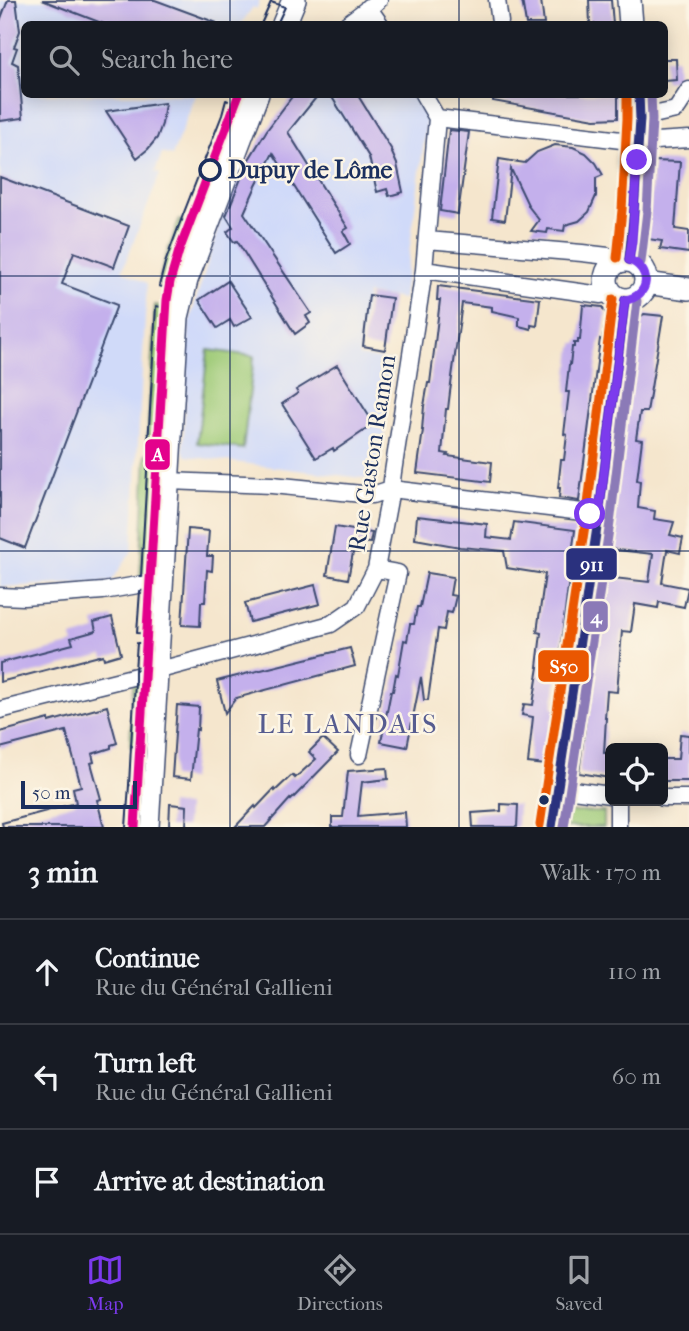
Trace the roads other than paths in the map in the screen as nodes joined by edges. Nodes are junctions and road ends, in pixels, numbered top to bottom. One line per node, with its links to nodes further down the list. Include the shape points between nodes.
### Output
1 (295, 0): 5 (main road)
2 (497, 0): 8 (street)
3 (629, 0): 9 (main road)
4 (374, 4): 6 (street); 7 (street)
5 (285, 21)
6 (351, 21)
7 (379, 21)
8 (500, 21)
9 (631, 21)
10 (689, 90): 15 (street, via 677,110)
11 (255, 98): 24 (main road, via 186,280 177,317)
12 (425, 98): 14 (street)
13 (639, 98): 15 (main road)
14 (437, 118): 17 (street); 18 (street, Rue Gaston Ramon)
15 (639, 118): 17 (main road)
16 (689, 139): 17 (street)
17 (638, 142): 19 (main road, via 632,241)
18 (427, 240): 19 (street, via 582,253); 20 (street, Rue Gaston Ramon)
19 (621, 261): 21 (main road, via 636,262); 23 (main road, via 610,268 606,280)
20 (424, 270): 23 (street); 25 (street, Rue Gaston Ramon)
21 (646, 282): 22 (street); 23 (main road, via 633,299)
22 (689, 289)
23 (618, 296): 26 (main road)
24 (168, 481): 25 (street, via 372,495); 28 (main road)
25 (391, 489): 26 (street); 27 (street, Rue Gaston Ramon)
26 (599, 514): 33 (main road)
27 (376, 569): 30 (street, Rue Gaston Ramon, via 357,606 331,624); 32 (street, via 398,573)
28 (160, 580): 29 (street, via 103,591); 30 (main road)
29 (0, 596)
30 (156, 671): 31 (street, Rue Gaston Ramon); 38 (main road)
31 (0, 710)
32 (359, 755)
33 (558, 788): 34 (street); 39 (main road)
34 (605, 794)
35 (668, 798): 36 (street)
36 (689, 798)
37 (618, 806): 40 (street)
38 (147, 827)
39 (552, 827)
40 (618, 827)

